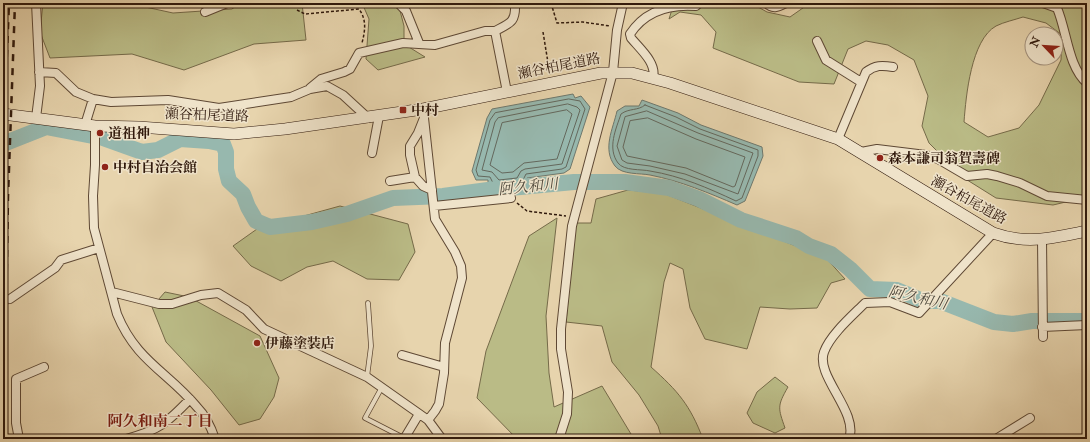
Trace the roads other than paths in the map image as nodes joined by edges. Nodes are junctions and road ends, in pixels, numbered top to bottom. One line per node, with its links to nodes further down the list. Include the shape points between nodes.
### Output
1 (36, 3): 15 (street)
2 (226, 3): 10 (street)
3 (398, 3): 13 (street, via 406,11)
4 (516, 3): 11 (street, via 516,14 511,23)
5 (623, 3): 16 (street, via 617,28)
6 (699, 3): 17 (street, via 696,6 682,5 663,9 642,19 630,34 653,66)
7 (766, 3): 8 (street, via 777,8)
8 (786, 3)
9 (1043, 3): 19 (street, via 1057,8 1064,24 1074,66)
10 (205, 12)
11 (495, 31): 13 (street, via 485,31 435,44); 21 (street)
12 (817, 41): 18 (street, via 826,60)
13 (419, 43): 20 (street, via 403,43 359,53 350,69 321,79)
14 (893, 67): 18 (street, via 882,65 872,68 866,72)
15 (39, 72): 22 (street, via 56,73 76,92); 26 (street)
16 (613, 72): 17 (main road, 瀬谷柏尾道路); 21 (main road, 瀬谷柏尾道路); 61 (street, via 581,188 567,261 561,349 568,392 567,414)
17 (653, 78): 28 (main road, 瀬谷柏尾道路)
18 (861, 82): 28 (street)
19 (1087, 83)
20 (310, 89): 22 (street, via 291,97 221,108 168,100 111,102); 25 (street, via 327,86 333,88)
21 (507, 92): 23 (main road, 瀬谷柏尾道路)
22 (93, 99): 27 (street)
23 (423, 113): 25 (main road, 瀬谷柏尾道路); 31 (street, via 418,133 410,146); 33 (street)
24 (3, 114): 26 (main road, 瀬谷柏尾道路)
25 (373, 117): 27 (main road, 瀬谷柏尾道路, via 285,130 234,134 139,127); 30 (street)
26 (36, 118): 27 (main road, 瀬谷柏尾道路)
27 (92, 128): 40 (street, via 95,141 93,211)
28 (838, 139): 29 (main road, 瀬谷柏尾道路)
29 (861, 152): 35 (street, via 877,149 926,155 967,176 997,176 1020,183 1047,196); 38 (main road, 瀬谷柏尾道路)
30 (372, 153)
31 (415, 177): 32 (street); 33 (street)
32 (390, 180)
33 (432, 191): 36 (street)
34 (511, 198): 36 (street)
35 (1087, 200)
36 (434, 204): 49 (street, via 436,220 461,266 461,284 445,343)
37 (1087, 231): 39 (main road, 瀬谷柏尾道路)
38 (993, 234): 39 (main road, 瀬谷柏尾道路, via 1011,239); 62 (street, via 919,313 890,302 865,303 828,343 823,354 824,368 849,422)
39 (1042, 239): 45 (street)
40 (99, 248): 41 (street); 42 (street, via 61,260 55,268)
41 (112, 292): 50 (street, via 166,304 202,295 218,294 246,310 264,329); 52 (street, via 117,314 130,339 155,369)
42 (10, 299)
43 (368, 303): 50 (lane, via 371,346)
44 (1087, 325): 45 (street)
45 (1042, 327): 46 (street)
46 (1043, 337)
47 (402, 355): 49 (street)
48 (44, 367): 57 (street, via 16,379 16,423)
49 (444, 367): 55 (street, via 439,404)
50 (367, 377): 51 (street)
51 (382, 387): 53 (street); 56 (lane, via 365,418)
52 (190, 399): 58 (street, via 163,425); 59 (street, via 208,422)
53 (419, 414): 55 (street); 56 (street)
54 (1030, 418): 63 (street)
55 (428, 420): 60 (street)
56 (404, 438)
57 (19, 439)
58 (126, 439)
59 (215, 439)
60 (442, 439)
61 (559, 439)
62 (849, 439)
63 (996, 439)

